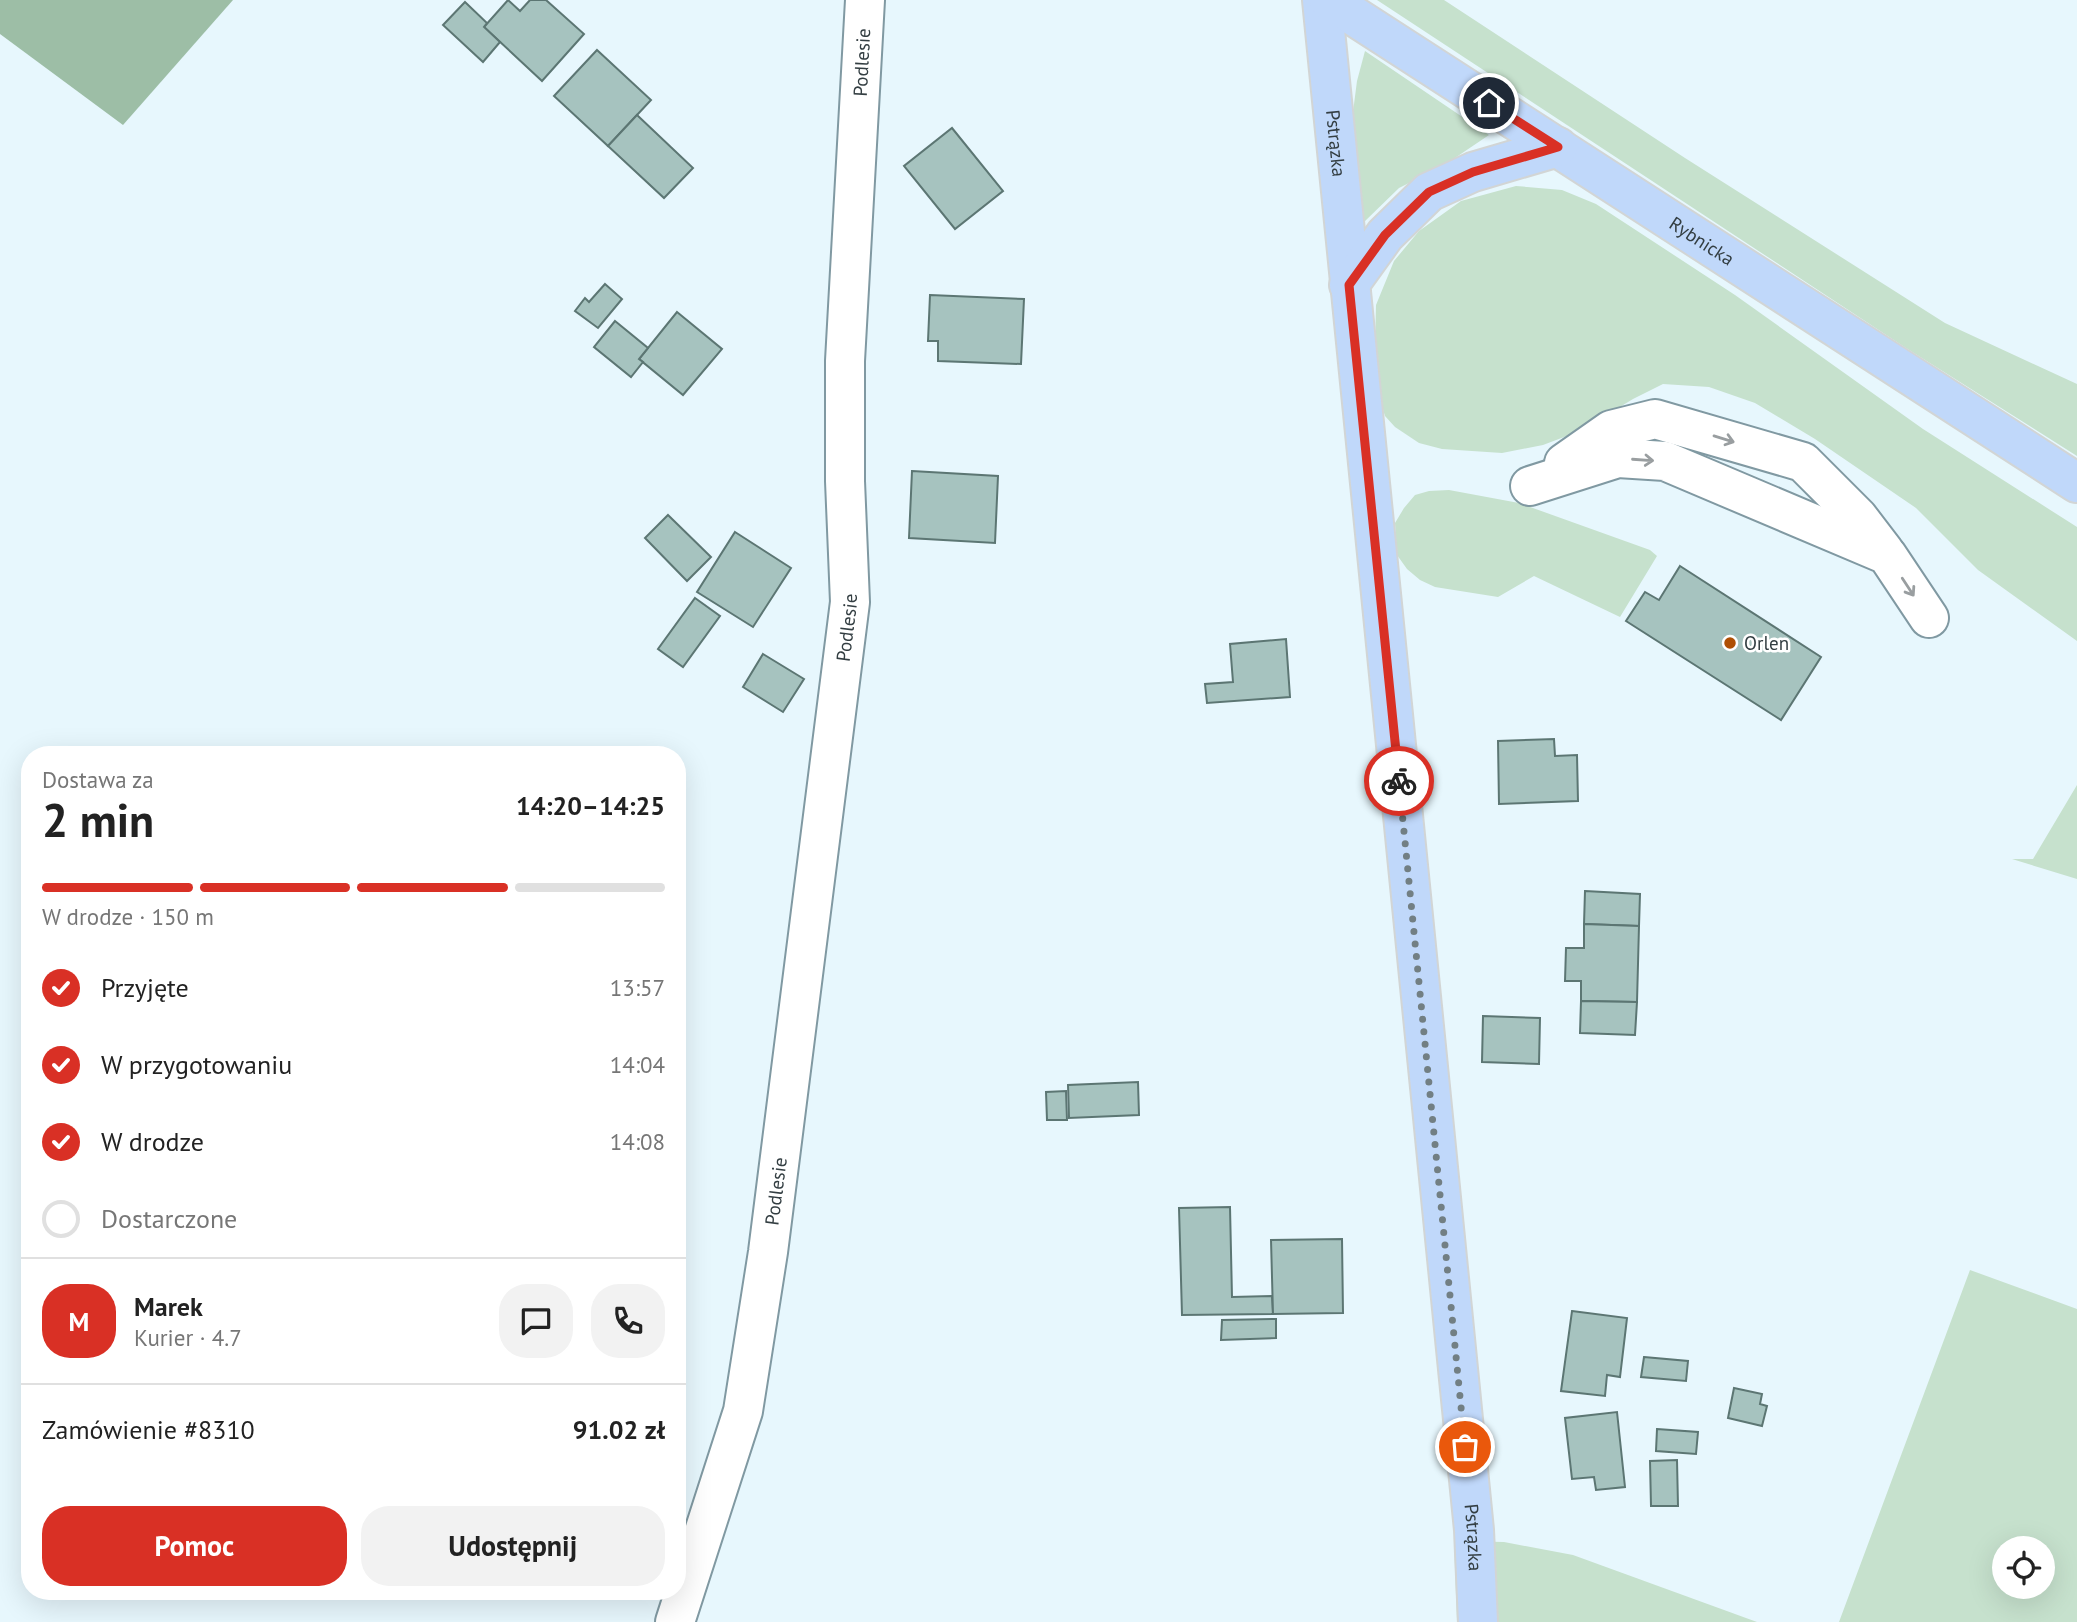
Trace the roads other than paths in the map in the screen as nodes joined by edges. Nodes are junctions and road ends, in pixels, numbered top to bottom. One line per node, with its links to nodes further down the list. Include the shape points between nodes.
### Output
1 (865, 0): 9 (street, Podlesie, via 845,361 850,602 768,1252 743,1411)
2 (1322, 0): 5 (main road, Pstrązka)
3 (1329, 0): 4 (main road, Rybnicka)
4 (1558, 147): 5 (main road, via 1473,172 1429,192 1385,235); 6 (main road, Rybnicka)
5 (1349, 285): 12 (main road, Pstrązka, via 1474,1530)
6 (2077, 483)
7 (1887, 555): 7 (street, via 1665,461 1618,458 1530,486 1611,430 1655,419 1803,463 1858,517); 8 (street, one-way to 8)
8 (1929, 618)
9 (686, 1588)
10 (682, 1600): 11 (street, Podlesie)
11 (675, 1622)
12 (1478, 1622)

